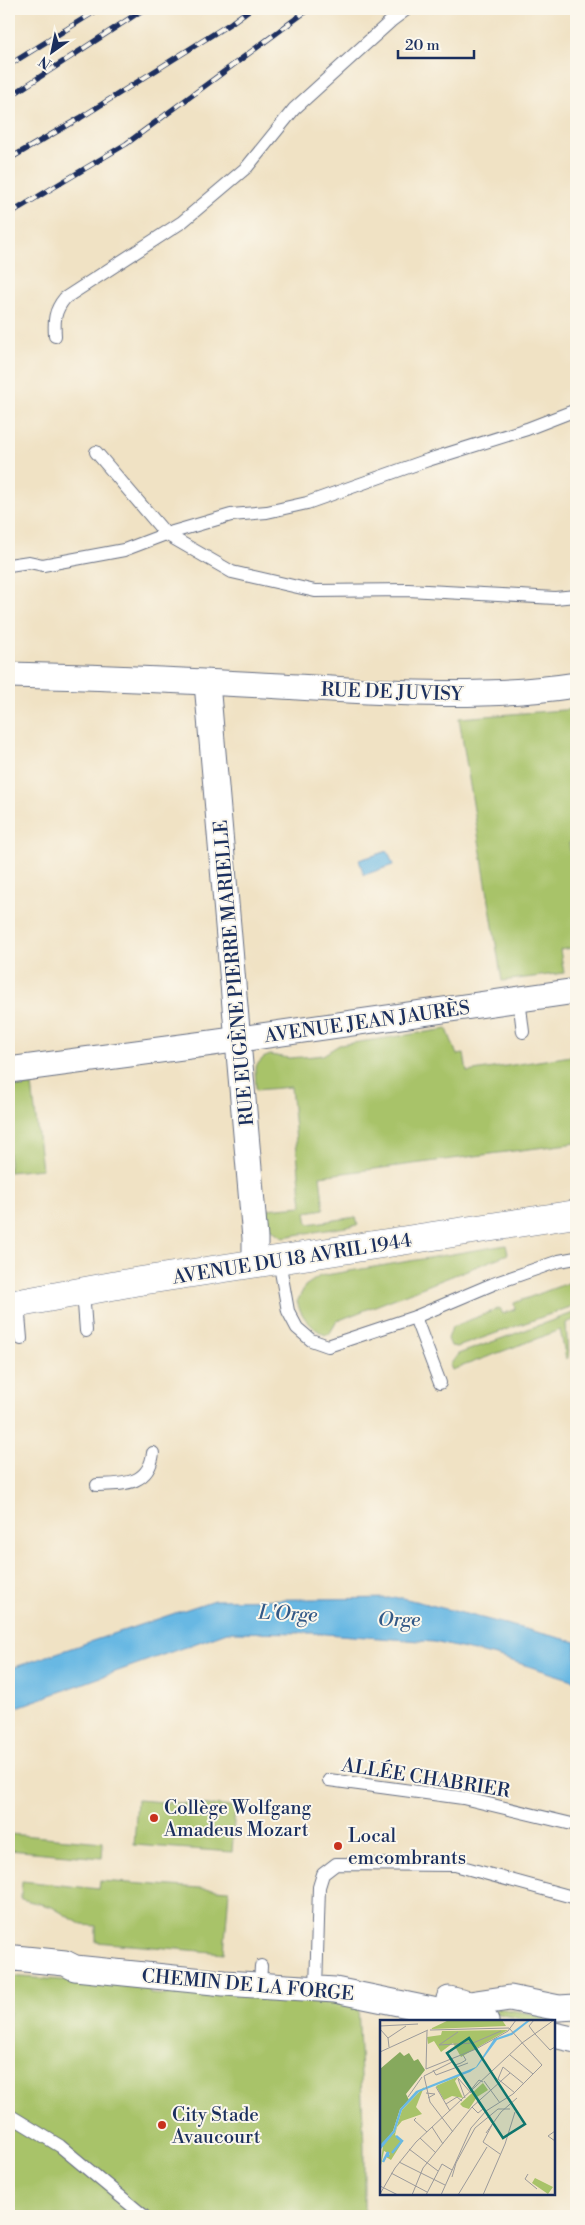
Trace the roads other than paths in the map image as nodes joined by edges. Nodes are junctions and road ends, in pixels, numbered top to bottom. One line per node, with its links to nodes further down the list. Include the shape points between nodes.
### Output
1 (407, 9): 2 (lane, via 294,109 248,167 182,222 65,298 54,318)
2 (55, 336)
3 (576, 410): 5 (lane, via 307,503 267,512 231,515)
4 (96, 452): 5 (lane)
5 (166, 534): 6 (lane, via 124,550 43,565 29,562); 7 (lane, via 232,572 315,591 408,590 555,598)
6 (9, 565)
7 (576, 596)
8 (9, 675): 9 (street, RUE DE JUVISY)
9 (207, 683): 10 (street, RUE DE JUVISY, via 404,694 494,694); 14 (street, RUE EUGÈNE PIERRE MARIELLE)
10 (576, 685)
11 (576, 991): 12 (street, AVENUE JEAN JAURÈS)
12 (519, 999): 13 (lane); 14 (street, AVENUE JEAN JAURÈS)
13 (523, 1032)
14 (238, 1039): 15 (street, AVENUE JEAN JAURÈS); 18 (street, RUE EUGÈNE PIERRE MARIELLE, via 255,1238)
15 (9, 1070)
16 (576, 1214): 18 (street, AVENUE DU 18 AVRIL 1944)
17 (576, 1258): 21 (lane, via 493,1284)
18 (267, 1262): 19 (street, AVENUE DU 18 AVRIL 1944); 21 (lane, via 288,1311 298,1328 311,1340 328,1346)
19 (83, 1290): 20 (street, AVENUE DU 18 AVRIL 1944); 22 (lane)
20 (14, 1304): 23 (lane)
21 (415, 1317): 24 (lane)
22 (86, 1331)
23 (21, 1339)
24 (440, 1383)
25 (153, 1453): 26 (lane, via 148,1468 135,1482)
26 (97, 1485)
27 (329, 1780): 28 (lane, ALLÉE CHABRIER, via 463,1798)
28 (576, 1825)
29 (576, 1898): 31 (lane, via 455,1864 336,1864 323,1874 319,1886)
30 (9, 1960): 31 (street, CHEMIN DE LA FORGE, via 65,1963 75,1968 261,1975)
31 (316, 1989): 32 (street, CHEMIN DE LA FORGE)
32 (386, 2000): 33 (street, via 388,1994 398,1990 469,2004 510,1998 559,2008); 34 (street, CHEMIN DE LA FORGE)
33 (576, 2007)
34 (481, 2020)
35 (555, 2035): 36 (street)
36 (576, 2040)
37 (9, 2115): 38 (lane, via 60,2146)
38 (144, 2216)

